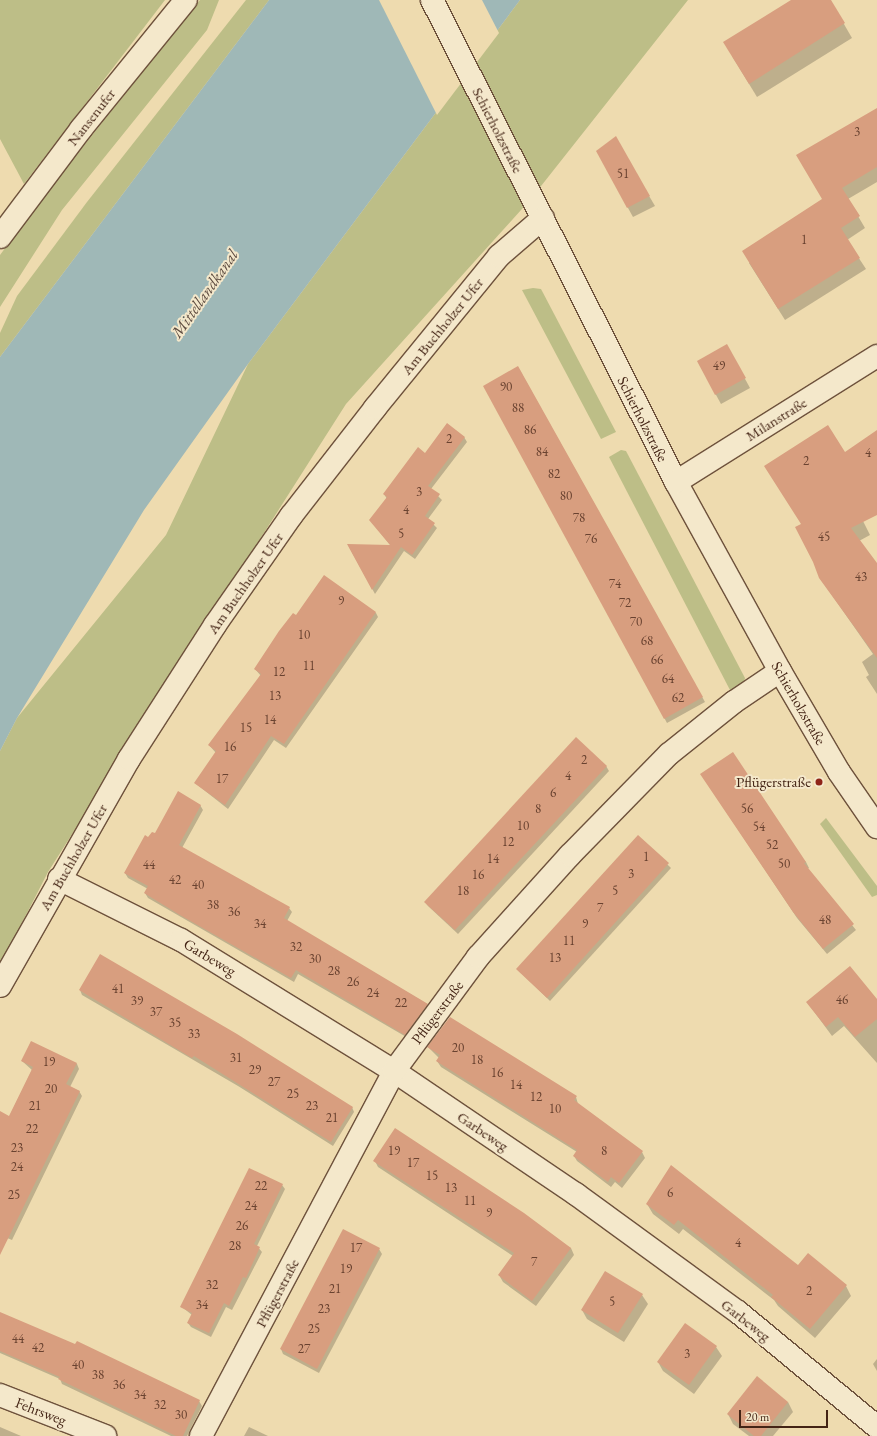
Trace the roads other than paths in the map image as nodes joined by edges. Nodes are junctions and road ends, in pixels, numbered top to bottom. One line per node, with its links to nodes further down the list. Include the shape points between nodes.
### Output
1 (186, 0): 4 (street, Nansenufer, via 81,129)
2 (432, 0): 3 (street, Schierholzstraße)
3 (543, 218): 6 (street, Schierholzstraße); 9 (street, Am Buchholzer Ufer, via 499,256 291,516 215,625 130,759)
4 (0, 237)
5 (877, 356): 6 (street, Milanstraße)
6 (676, 482): 7 (street, Schierholzstraße)
7 (780, 671): 8 (street, Schierholzstraße, via 839,772); 11 (street, Pflügerstraße, via 734,702 668,754 570,854 478,957)
8 (877, 827)
9 (59, 880): 10 (street, Am Buchholzer Ufer); 11 (street, Garbeweg, via 181,940)
10 (0, 986)
11 (394, 1070): 13 (street, Garbeweg, via 576,1194 738,1312); 15 (street, Pflügerstraße)
12 (0, 1395): 14 (street, Fehrsweg)
13 (877, 1427)
14 (105, 1436)
15 (201, 1436)

